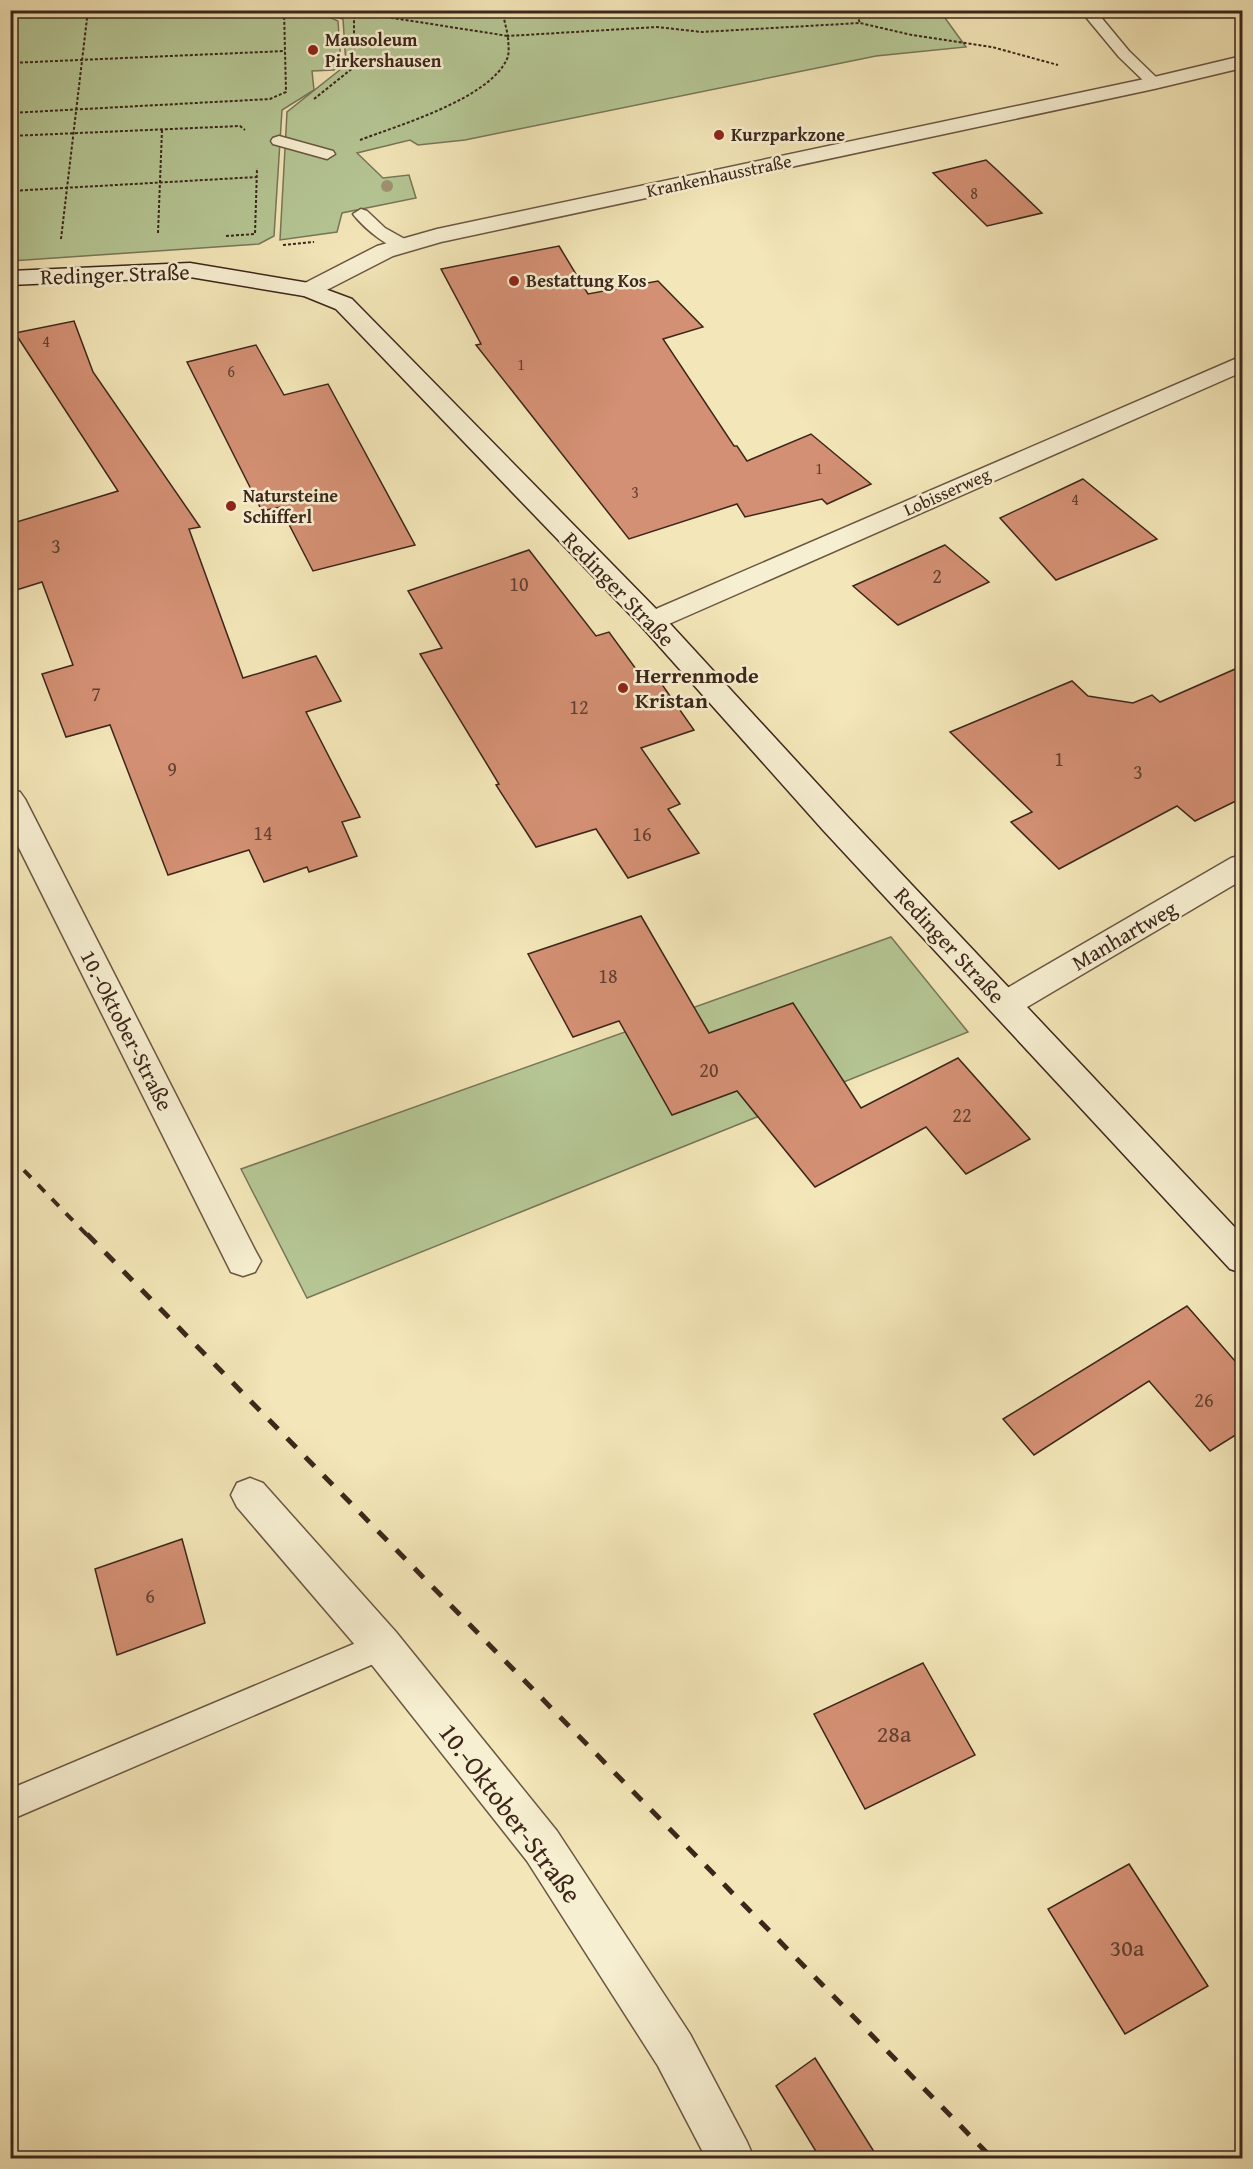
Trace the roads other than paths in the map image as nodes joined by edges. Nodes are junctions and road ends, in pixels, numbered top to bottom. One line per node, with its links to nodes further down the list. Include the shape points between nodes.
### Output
1 (1087, 10): 3 (lane)
2 (1242, 62): 3 (street, Krankenhausstraße)
3 (1154, 83): 7 (street, Krankenhausstraße)
4 (279, 141): 5 (lane)
5 (327, 154)
6 (361, 214): 7 (lane)
7 (404, 246): 9 (street, Krankenhausstraße, via 386,251)
8 (10, 278): 9 (street, Redinger Straße, via 190,270)
9 (309, 290): 11 (street, Redinger Straße, via 344,304 364,323)
10 (1242, 363): 11 (street, Lobisserweg)
11 (652, 621): 14 (street, Redinger Straße)
12 (10, 799): 16 (street, 10.-Oktober-Straße)
13 (1242, 866): 14 (street, Manhartweg)
14 (1006, 1004): 15 (street, Redinger Straße)
15 (1242, 1258)
16 (243, 1261)
17 (250, 1495): 18 (street, 10.-Oktober-Straße)
18 (382, 1646): 19 (lane); 20 (street, 10.-Oktober-Straße, via 542,1846 674,2050)
19 (10, 1805)
20 (731, 2158)

